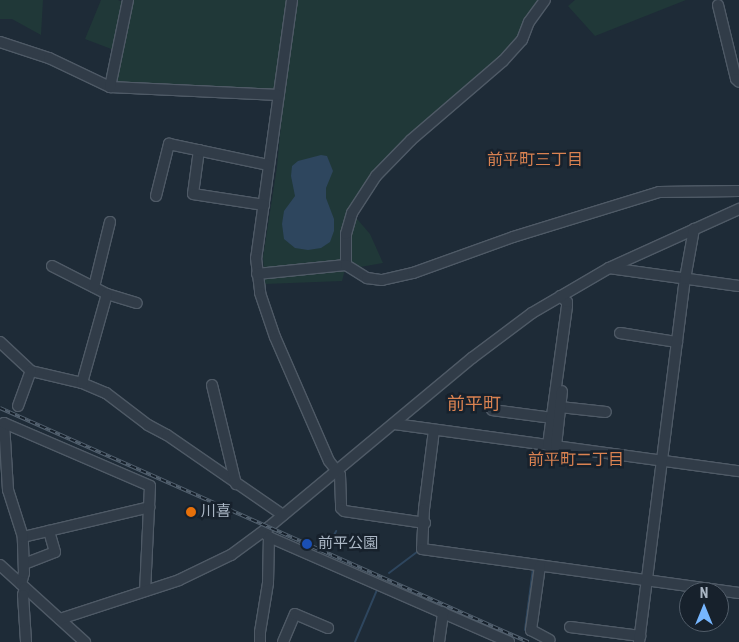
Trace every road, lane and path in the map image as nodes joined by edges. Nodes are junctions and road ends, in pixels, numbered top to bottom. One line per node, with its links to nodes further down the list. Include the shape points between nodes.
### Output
1 (128, 0): 7 (street)
2 (292, 0): 8 (street)
3 (544, 0): 17 (street, via 529,22 522,40 503,60 411,140 376,176 352,213 346,234)
4 (718, 5): 6 (street)
5 (0, 42): 7 (street, via 48,58)
6 (739, 82)
7 (110, 87): 8 (street)
8 (279, 95): 10 (street)
9 (199, 150): 10 (street); 12 (street, via 167,145); 13 (street, via 193,194)
10 (269, 165): 13 (street)
11 (739, 191): 17 (street, via 659,192 513,237 413,273 382,280 367,278)
12 (156, 196)
13 (264, 205): 20 (street, via 256,258)
14 (739, 209): 16 (street)
15 (110, 222): 23 (street)
16 (694, 229): 19 (street); 21 (street)
17 (346, 265): 20 (street)
18 (52, 266): 23 (street)
19 (609, 268): 21 (street); 25 (street)
20 (257, 274): 43 (street, via 275,337)
21 (685, 279): 22 (street); 29 (street)
22 (739, 286)
23 (94, 287): 24 (street)
24 (107, 294): 26 (street); 31 (street)
25 (560, 296): 38 (street, via 566,306); 39 (street, via 472,358)
26 (137, 303)
27 (620, 334): 29 (street)
28 (0, 342): 30 (street)
29 (678, 342): 42 (street)
30 (30, 371): 31 (street); 34 (street)
31 (82, 383): 45 (street, via 106,393)
32 (212, 385): 45 (street)
33 (562, 391): 35 (street)
34 (18, 406)
35 (560, 407): 37 (street); 41 (street)
36 (492, 410): 38 (street)
37 (606, 412)
38 (552, 418): 41 (street)
39 (394, 424): 40 (street); 43 (street)
40 (434, 430): 41 (street); 48 (street)
41 (552, 445): 42 (street)
42 (663, 460): 44 (street); 55 (street)
43 (336, 471): 47 (street); 48 (street, via 340,475 344,511)
44 (739, 471)
45 (236, 484): 47 (street)
46 (150, 508): 49 (street); 51 (street, via 150,486 4,423 8,490); 57 (street)
47 (283, 515): 50 (street)
48 (425, 523): 54 (street, via 422,549)
49 (49, 531): 51 (street); 52 (street, via 55,552)
50 (266, 534): 57 (street, via 205,569); 59 (street); 67 (street, via 268,583)
51 (24, 537): 52 (street)
52 (24, 564): 56 (street)
53 (0, 565): 56 (street)
54 (540, 566): 55 (street); 64 (street, via 531,630)
55 (647, 580): 58 (street); 63 (street)
56 (23, 586): 60 (street); 65 (street)
57 (145, 591): 60 (street)
58 (739, 594)
59 (443, 612): 69 (street); 70 (street)
60 (60, 619): 66 (street)
61 (570, 627): 63 (street)
62 (328, 628): 68 (street, via 295,614)
63 (640, 639)
64 (550, 640)
65 (26, 642)
66 (86, 642)
67 (260, 642)
68 (283, 642)
69 (439, 642)
70 (509, 642)

